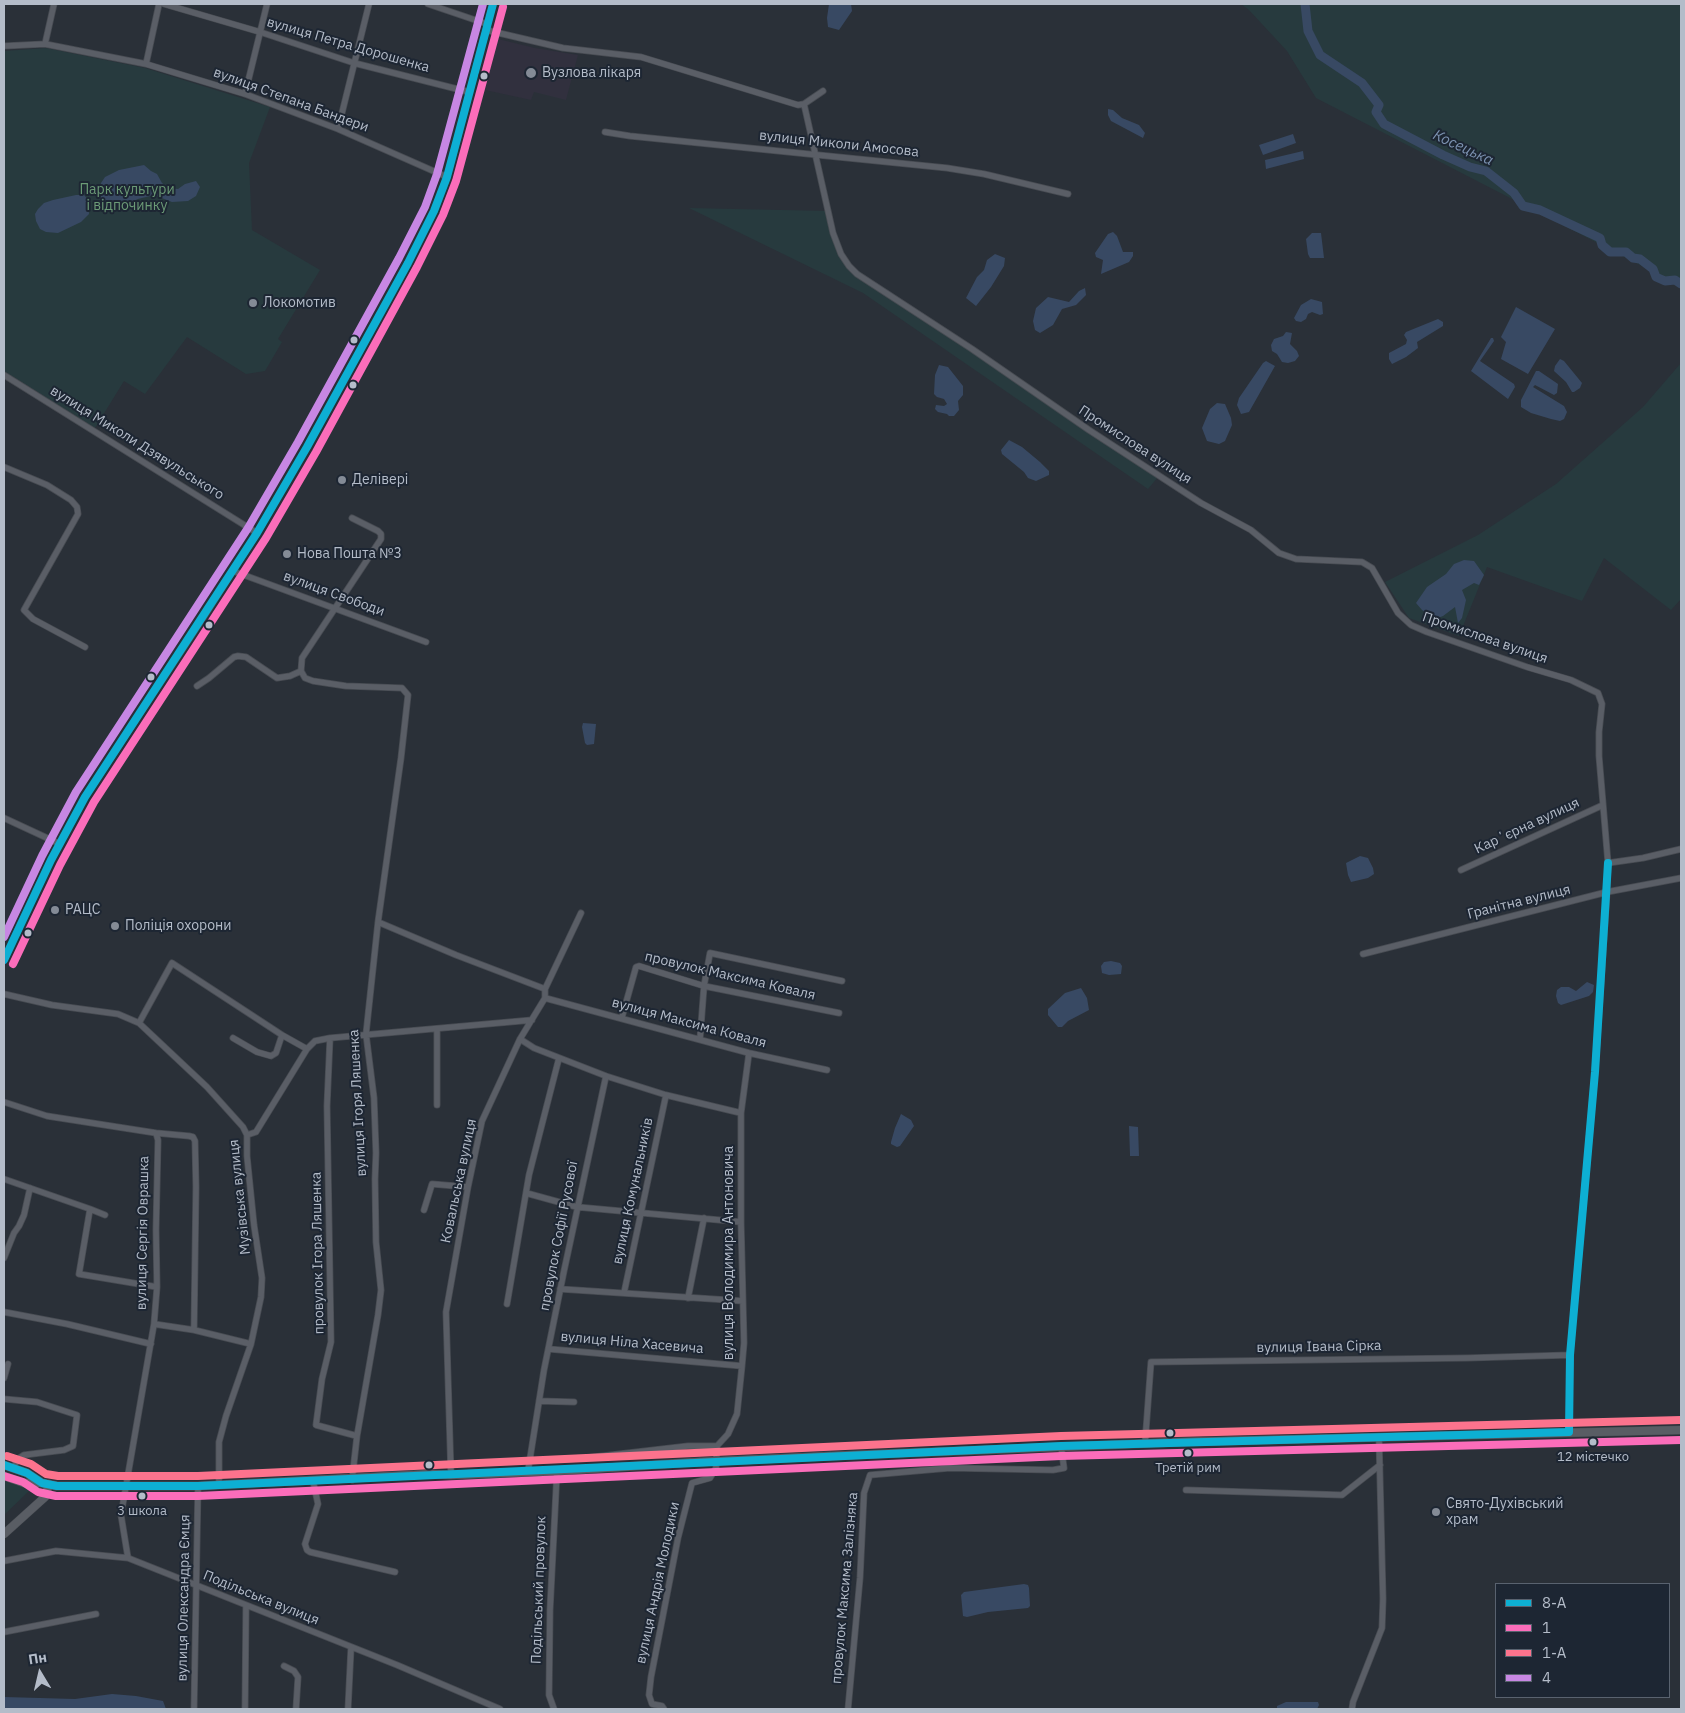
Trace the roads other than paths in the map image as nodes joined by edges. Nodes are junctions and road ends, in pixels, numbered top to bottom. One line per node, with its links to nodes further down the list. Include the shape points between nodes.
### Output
1 (54, 4): 10 (street)
2 (159, 4): 13 (street)
3 (164, 4): 9 (street, вулиця Петра Дорошенка)
4 (267, 4): 9 (street)
5 (369, 4): 12 (street)
6 (428, 4): 8 (street)
7 (493, 4): 8 (street)
8 (486, 27): 15 (street); 17 (street, via 563,48 641,57 798,105)
9 (260, 32): 12 (street, вулиця Петра Дорошенка); 16 (street)
10 (46, 44): 11 (street, вулиця Степана Бандери); 13 (street, вулиця Степана Бандери)
11 (4, 46)
12 (354, 62): 15 (street, вулиця Петра Дорошенка); 18 (street)
13 (146, 64): 16 (street, вулиця Степана Бандери)
14 (823, 90): 17 (street)
15 (468, 92): 21 (street)
16 (244, 94): 18 (street, вулиця Степана Бандери)
17 (804, 104): 20 (street, Промислова вулиця)
18 (338, 129): 21 (street, вулиця Степана Бандери)
19 (605, 132): 20 (street, вулиця Миколи Амосова)
20 (815, 154): 22 (street, вулиця Миколи Амосова, via 947,168); 33 (street, Промислова вулиця, via 833,233 841,254 857,274 1110,444 1251,530 1279,553 1296,559 1362,562 1372,568 1398,613 1411,625 1571,680 1598,693 1602,704 1599,732)
21 (447, 177): 26 (street, via 434,212 408,263)
22 (1068, 194)
23 (4, 375): 26 (street, вулиця Миколи Дзявульського)
24 (4, 467): 30 (street, via 47,485 77,507 78,514 24,610 33,619)
25 (352, 518): 28 (street, via 378,531 381,539)
26 (257, 534): 27 (street)
27 (233, 571): 28 (street, вулиця Свободи); 35 (street, via 96,778)
28 (334, 608): 29 (street, вулиця Свободи); 31 (street, via 302,658)
29 (426, 642)
30 (85, 647)
31 (301, 670): 32 (street, via 278,678 246,657 238,656); 42 (street, вулиця Ігоря Ляшенка, via 305,678 313,681 402,688 408,695)
32 (197, 686)
33 (1603, 805): 37 (street, Промислова вулиця); 38 (street, Карʼєрна вулиця)
34 (4, 818): 35 (street)
35 (60, 844): 44 (street)
36 (1681, 849): 37 (street)
37 (1608, 863): 40 (street, Промислова вулиця)
38 (1462, 870)
39 (1681, 878): 40 (street, Гранітна вулиця)
40 (1607, 892): 43 (street, Гранітна вулиця); 96 (street, Промислова вулиця)
41 (581, 914): 47 (street)
42 (378, 922): 47 (street); 55 (street, вулиця Ігоря Ляшенка)
43 (1363, 954)
44 (4, 960)
45 (842, 981): 46 (street, via 710,953)
46 (704, 986): 50 (street, провулок Максима Коваля); 51 (street, провулок Максима Коваля, via 638,966); 60 (street)
47 (545, 989): 49 (street)
48 (4, 994): 53 (street, Музівська вулиця, via 52,1005 118,1014)
49 (545, 998): 51 (street, вулиця Максима Коваля); 52 (street, Ковальська вулиця)
50 (839, 1013)
51 (622, 1017): 60 (street, вулиця Максима Коваля)
52 (532, 1020): 54 (street); 59 (street, Ковальська вулиця)
53 (139, 1023): 56 (street, via 172,963); 71 (street, Музівська вулиця, via 207,1087)
54 (438, 1029): 55 (street); 68 (street)
55 (366, 1034): 58 (street); 105 (street, вулиця Ігоря Ляшенка, via 374,1098 376,1242 381,1290)
56 (282, 1035): 57 (street, via 276,1053 271,1056); 61 (street)
57 (233, 1038)
58 (330, 1038): 61 (street, via 316,1041); 105 (street, провулок Ігора Ляшенка, via 327,1113 332,1342 322,1379 316,1425)
59 (520, 1039): 63 (street); 73 (street, Ковальська вулиця, via 482,1122)
60 (700, 1039): 62 (street, вулиця Максима Коваля)
61 (307, 1049): 71 (street, via 256,1132)
62 (749, 1053): 64 (street, вулиця Максима Коваля); 69 (street, вулиця Володимира Антоновича)
63 (559, 1058): 65 (street); 75 (street)
64 (827, 1070)
65 (606, 1076): 66 (street); 76 (street, провулок Софії Русової)
66 (666, 1094): 69 (street); 79 (street, вулиця Комунальників)
67 (4, 1102): 70 (street, via 47,1116)
68 (437, 1105)
69 (741, 1113): 82 (street, вулиця Володимира Антоновича)
70 (156, 1133): 84 (street, вулиця Сергія Оврашка); 92 (street, via 189,1136 195,1141)
71 (247, 1135): 94 (street, Музівська вулиця, via 262,1278 260,1307)
72 (4, 1179): 74 (street)
73 (468, 1187): 78 (street, via 432,1184); 116 (street, Ковальська вулиця, via 446,1312)
74 (30, 1188): 77 (street); 83 (street, via 24,1215)
75 (526, 1193): 76 (street); 89 (street)
76 (577, 1207): 79 (street); 85 (street, провулок Софії Русової)
77 (90, 1209): 80 (street); 84 (street, via 79,1274)
78 (424, 1210)
79 (641, 1213): 81 (street); 86 (street, вулиця Комунальників)
80 (105, 1215)
81 (704, 1218): 82 (street); 87 (street)
82 (741, 1222): 88 (street, вулиця Володимира Антоновича)
83 (4, 1258)
84 (157, 1287): 91 (street, вулиця Сергія Оврашка)
85 (560, 1289): 86 (street); 95 (street, провулок Софії Русової)
86 (624, 1293): 87 (street)
87 (688, 1298): 88 (street)
88 (743, 1301): 98 (street, вулиця Володимира Антоновича)
89 (507, 1304)
90 (4, 1312): 93 (street)
91 (154, 1324): 92 (street); 93 (street, вулиця Сергія Оврашка)
92 (194, 1330): 94 (street)
93 (151, 1344): 122 (street, вулиця Сергія Оврашка)
94 (251, 1344): 121 (street, Музівська вулиця, via 219,1442)
95 (549, 1349): 98 (street, вулиця Ніла Хасевича); 101 (street, провулок Софії Русової)
96 (1570, 1355): 104 (street, Промислова вулиця); 107 (street, вулиця Івана Сірка, via 1151,1362)
97 (8, 1364): 99 (street)
98 (742, 1366): 108 (street, вулиця Володимира Антоновича, via 737,1414 728,1434)
99 (4, 1378)
100 (4, 1399): 113 (street, via 37,1402 77,1415 73,1446 20,1456)
101 (539, 1401): 102 (street); 110 (street, провулок Софії Русової)
102 (574, 1402)
103 (1681, 1430): 104 (main road)
104 (1569, 1432): 106 (main road)
105 (357, 1436): 118 (street, вулиця Ігоря Ляшенка)
106 (1379, 1438): 107 (main road); 112 (street)
107 (1145, 1444): 109 (main road)
108 (717, 1446): 110 (street); 141 (street, вулиця Андрія Молодики, via 716,1468 710,1478 692,1483 678,1538 649,1695 652,1704)
109 (1061, 1446): 114 (main road, bridge); 142 (street, провулок Максима Залізняка, via 1064,1468 1052,1470 950,1468 870,1475 864,1493)
110 (530, 1461): 115 (street, провулок Софії Русової)
111 (4, 1465): 113 (main road)
112 (1380, 1465): 124 (street, via 1342,1495); 143 (street, via 1382,1628)
113 (12, 1468): 120 (main road)
114 (557, 1470): 115 (main road); 140 (street, Подільський провулок, via 550,1610 549,1695)
115 (528, 1471): 116 (main road)
116 (451, 1475): 118 (main road)
117 (4, 1476): 120 (main road, via 24,1483)
118 (352, 1480): 119 (main road)
119 (313, 1481): 121 (main road); 128 (street, via 318,1504 305,1544 307,1550)
120 (46, 1484): 122 (main road); 125 (main road, via 45,1497)
121 (219, 1485): 123 (main road)
122 (126, 1486): 123 (main road); 126 (street, вулиця Сергія Оврашка, via 121,1515)
123 (198, 1486): 129 (street, вулиця Олександра Ємця)
124 (1186, 1490)
125 (4, 1534)
126 (128, 1558): 127 (street, Подільська вулиця, via 56,1552); 129 (street, Подільська вулиця)
127 (4, 1561)
128 (395, 1572)
129 (196, 1585): 130 (street, Подільська вулиця); 135 (street, вулиця Олександра Ємця)
130 (246, 1606): 133 (street, Подільська вулиця); 136 (street)
131 (96, 1614): 132 (street)
132 (4, 1632)
133 (351, 1648): 138 (street); 139 (street, Подільська вулиця)
134 (284, 1666): 137 (street, via 298,1677)
135 (194, 1709)
136 (245, 1709)
137 (296, 1709)
138 (348, 1709)
139 (500, 1709)
140 (554, 1709)
141 (664, 1709)
142 (848, 1709)
143 (1352, 1709)

